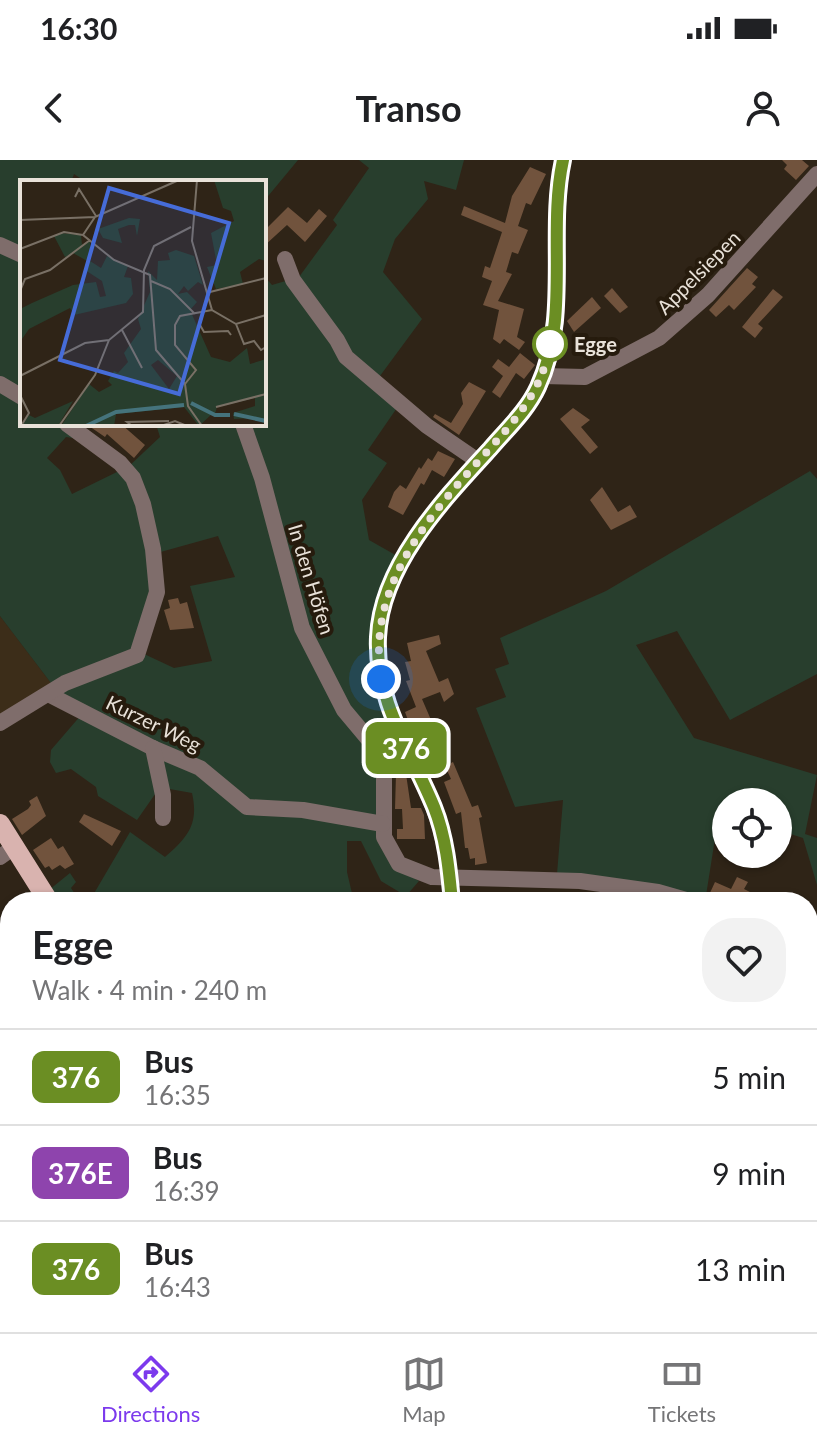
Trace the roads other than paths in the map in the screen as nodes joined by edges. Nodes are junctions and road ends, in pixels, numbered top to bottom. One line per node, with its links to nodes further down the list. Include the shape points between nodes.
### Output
1 (563, 160): 6 (street, via 556,212 556,301)
2 (817, 174): 6 (street, Appelsiepen, via 708,295 659,338 585,377)
3 (0, 245): 4 (street)
4 (20, 254)
5 (285, 259): 11 (street, via 293,280 346,357 396,402)
6 (543, 376): 11 (street, via 527,407)
7 (0, 384): 8 (street)
8 (20, 396)
9 (70, 426): 12 (street, via 133,478 153,549 157,592 137,655)
10 (244, 426): 19 (street, In den Höfen, via 302,628 344,710 375,747 384,777)
11 (478, 461): 21 (street, via 415,540 389,590 378,627 379,667 388,706 436,815)
12 (48, 694): 15 (street); 16 (street, Kurzer Weg)
13 (19, 698): 14 (street)
14 (0, 711)
15 (0, 723)
16 (153, 748): 17 (street); 19 (street, Kurzer Weg, via 200,768 247,807)
17 (163, 818)
18 (0, 824): 20 (main road)
19 (383, 824): 21 (street, In den Höfen, via 389,852 399,864 415,873)
20 (7, 852): 22 (main road)
21 (450, 878): 23 (street); 24 (street, via 580,881)
22 (41, 892)
23 (451, 892)
24 (658, 892)

